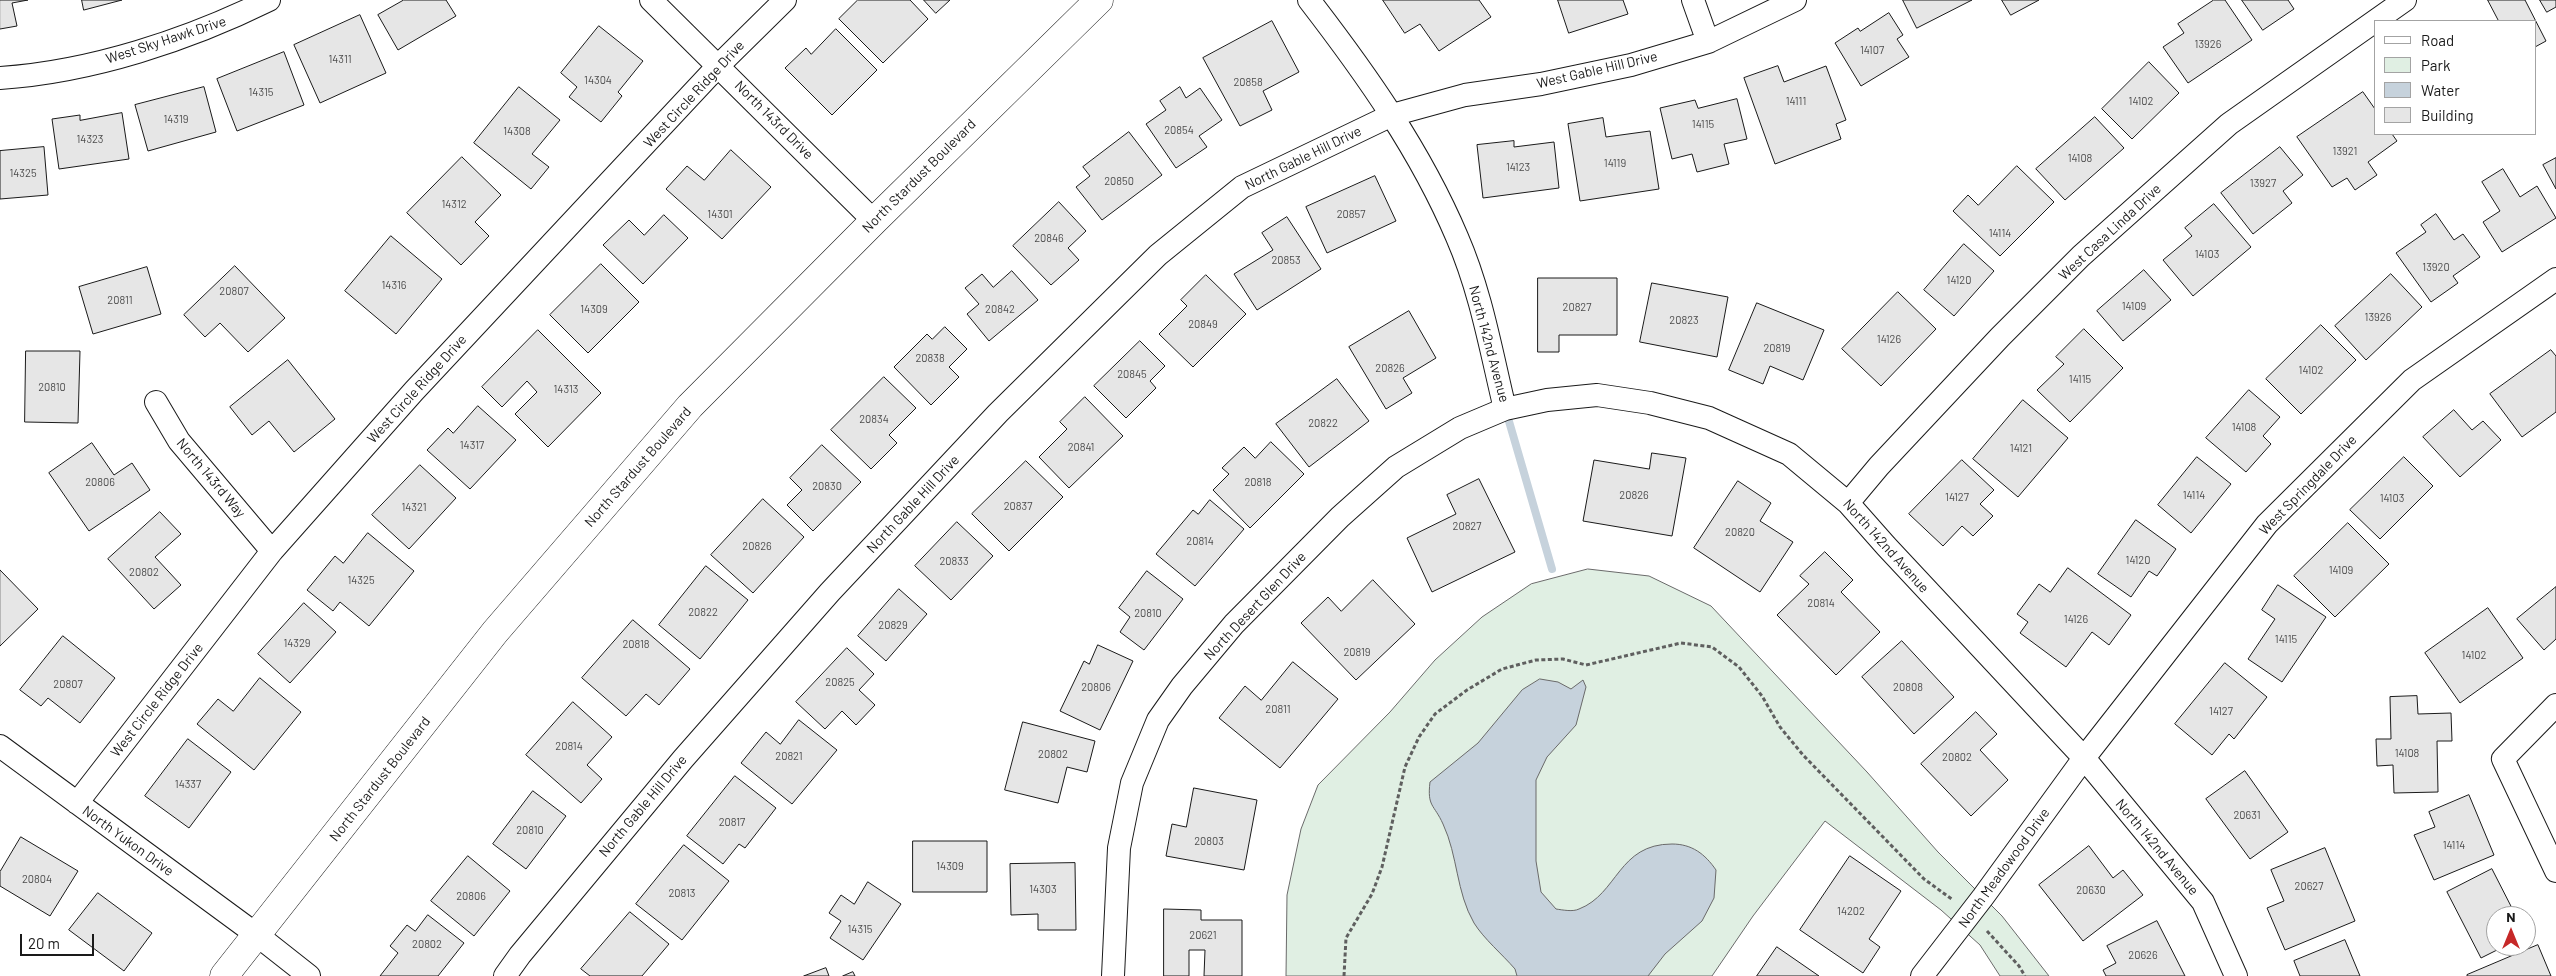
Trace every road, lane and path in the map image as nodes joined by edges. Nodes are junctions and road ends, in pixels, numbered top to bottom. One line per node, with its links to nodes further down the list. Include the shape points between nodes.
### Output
1 (269, 0): 13 (street, West Sky Hawk Drive, via 230,19 126,56)
2 (651, 0): 12 (street, North 143rd Drive)
3 (785, 0): 12 (street, West Circle Ridge Drive)
4 (1099, 0): 15 (street, North Stardust Boulevard)
5 (1309, 0): 14 (street, North 142nd Avenue)
6 (1693, 0): 11 (street)
7 (1795, 0): 11 (street, West Gable Hill Drive)
8 (2405, 0): 9 (street, West Casa Linda Drive)
9 (2377, 20)
10 (2374, 22): 19 (street, West Casa Linda Drive, via 2229,124 2081,256 2000,337)
11 (1708, 42): 14 (street, West Gable Hill Drive, via 1631,65 1541,84 1465,95)
12 (718, 66): 15 (street, North 143rd Drive); 20 (street, West Circle Ridge Drive, via 414,390)
13 (0, 78)
14 (1392, 115): 18 (street, North 142nd Avenue, via 1427,173 1458,238 1477,292); 30 (street, North Gable Hill Drive, via 1242,187 1158,255 998,413 830,592 683,759)
15 (874, 221): 27 (street, North Stardust Boulevard, via 684,413 495,632)
16 (2556, 279): 23 (street, West Springdale Drive, via 2412,380 2267,524)
17 (156, 402): 20 (street, North 143rd Way, via 179,441)
18 (1505, 409): 19 (street, North 142nd Avenue, via 1547,400 1597,396 1650,403 1709,418 1789,454); 31 (street, North Desert Glen Drive, via 1460,428 1396,467 1347,511 1234,624 1158,720 1132,783 1119,848)
19 (1848, 502): 23 (street, North 142nd Avenue)
20 (272, 551): 24 (street, West Circle Ridge Drive)
21 (2556, 705): 25 (street, via 2503,759)
22 (0, 746): 24 (street, North Yukon Drive)
23 (2084, 758): 26 (street, North Meadowood Drive); 35 (street, North 142nd Avenue, via 2203,902)
24 (77, 803): 27 (street, North Yukon Drive)
25 (2556, 871)
26 (1971, 914): 32 (path, via 1924,879 1803,755 1739,667 1712,647 1681,643 1586,665 1563,660 1536,660 1502,669 1435,714 1419,737 1406,767 1382,868 1372,894 1346,938); 33 (street, North Meadowood Drive); 34 (path)
27 (257, 935): 28 (street, North Stardust Boulevard); 29 (street, North Yukon Drive)
28 (224, 976)
29 (309, 976)
30 (506, 976)
31 (1113, 976)
32 (1344, 976)
33 (1922, 976)
34 (2025, 976)
35 (2236, 976)

